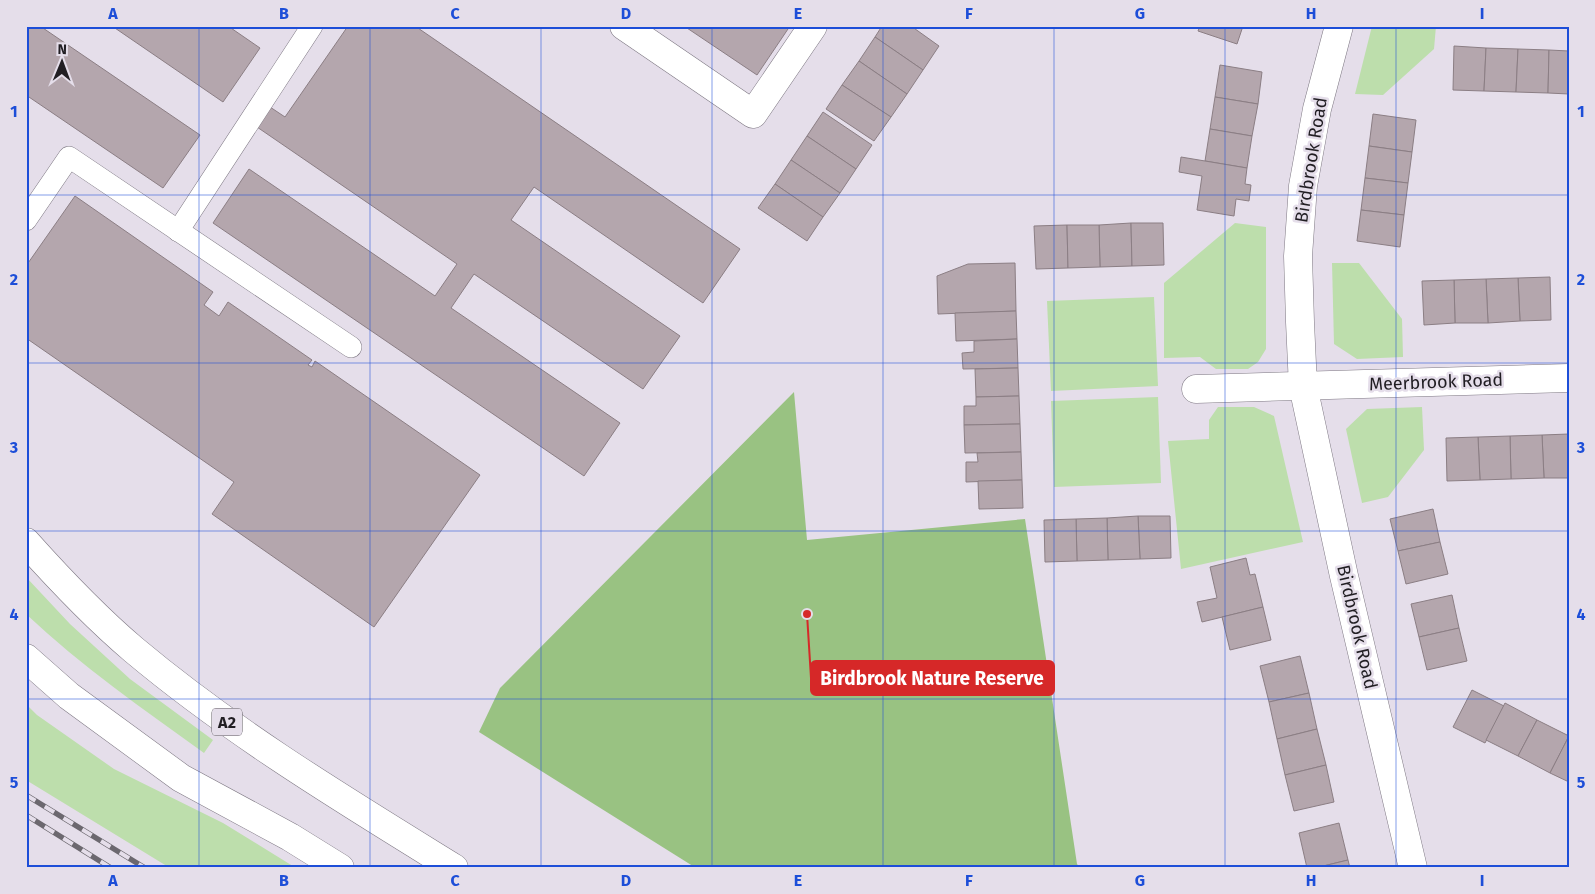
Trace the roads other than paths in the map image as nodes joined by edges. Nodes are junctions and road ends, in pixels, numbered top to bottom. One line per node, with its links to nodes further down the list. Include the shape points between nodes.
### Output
1 (312, 26): 6 (lane)
2 (624, 26): 3 (main road, via 753,114)
3 (813, 26)
4 (1338, 26): 9 (main road, Birdbrook Road, via 1317,108 1303,186 1298,256)
5 (26, 220): 6 (lane, via 69,157)
6 (178, 231): 7 (lane)
7 (351, 347)
8 (1569, 378): 9 (main road, Meerbrook Road)
9 (1303, 386): 10 (main road); 15 (main road, Birdbrook Road)
10 (1196, 390)
11 (26, 542): 14 (main road, A2, via 76,597 133,649 211,711 328,790)
12 (26, 658): 13 (main road, via 69,696 181,778)
13 (340, 868)
14 (454, 868)
15 (1413, 868)

